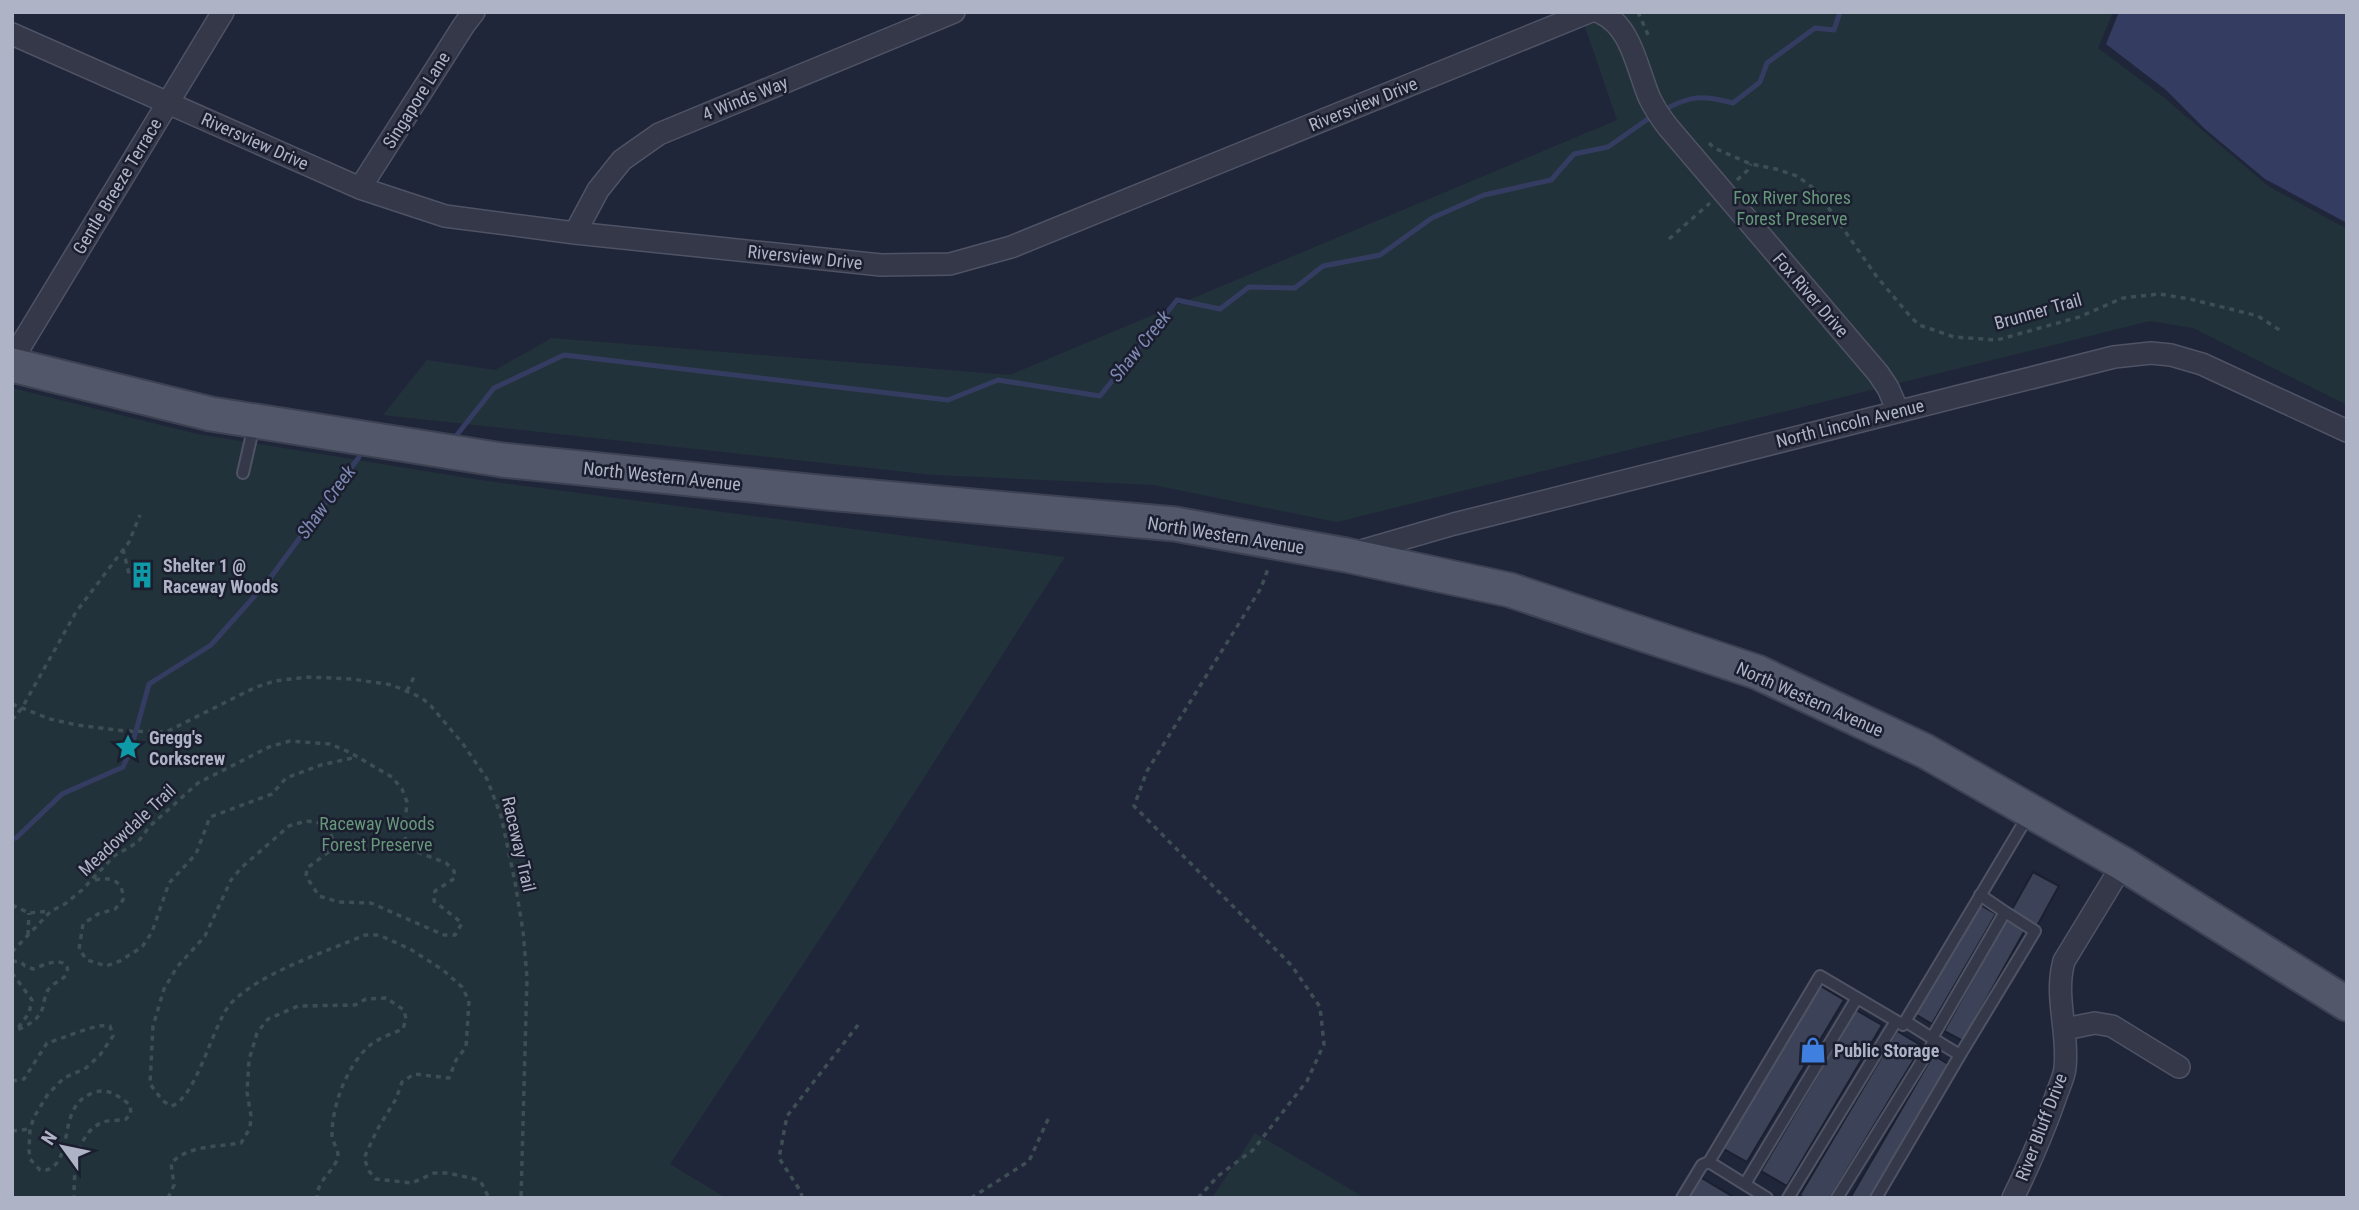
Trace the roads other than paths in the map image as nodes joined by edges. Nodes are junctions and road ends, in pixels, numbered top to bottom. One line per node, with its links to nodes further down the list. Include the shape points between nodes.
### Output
1 (223, 12): 7 (street, Gentle Breeze Terrace)
2 (474, 12): 8 (street, Singapore Lane)
3 (954, 12): 9 (street, 4 Winds Way, via 659,134 622,160 598,190)
4 (1589, 12): 9 (street, Riversview Drive, via 1011,247 950,264 881,265)
5 (1600, 13): 12 (street, Fox River Drive, via 1621,29 1651,100 1668,127 1878,373)
6 (12, 34): 7 (street, Riversview Drive)
7 (167, 102): 8 (street, Riversview Drive); 10 (street, Gentle Breeze Terrace)
8 (360, 188): 9 (street, Riversview Drive, via 445,216)
9 (575, 233)
10 (12, 360)
11 (12, 365): 13 (main road, North Western Avenue)
12 (1898, 411): 14 (street, North Lincoln Avenue, via 2114,357 2151,353 2202,364); 16 (street, North Lincoln Avenue)
13 (255, 422): 15 (lane); 16 (main road, North Western Avenue, via 502,460 1175,524)
14 (2347, 431)
15 (243, 473)
16 (1346, 555): 17 (main road, North Western Avenue, via 1510,590 1757,672 1925,751)
17 (2030, 811): 18 (main road, North Western Avenue); 19 (lane)
18 (2123, 864): 22 (main road, North Western Avenue); 24 (street, River Bluff Drive, via 2064,961 2059,1002)
19 (1980, 895): 20 (lane); 23 (lane)
20 (2005, 912): 25 (lane); 26 (lane, via 2035,931)
21 (1857, 998): 23 (lane); 28 (lane, via 1820,976); 29 (lane)
22 (2347, 1004)
23 (1901, 1021): 25 (lane); 32 (lane)
24 (2065, 1029): 27 (street, via 2095,1023 2112,1026); 35 (street, River Bluff Drive, via 2065,1069 2044,1132)
25 (1934, 1039): 26 (lane); 33 (lane)
26 (1960, 1055): 34 (lane)
27 (2179, 1067)
28 (1709, 1162): 29 (lane); 30 (lane, via 1702,1165)
29 (1745, 1184): 31 (lane)
30 (1682, 1198)
31 (1767, 1198)
32 (1788, 1198)
33 (1837, 1198)
34 (1875, 1198)
35 (2013, 1198)

